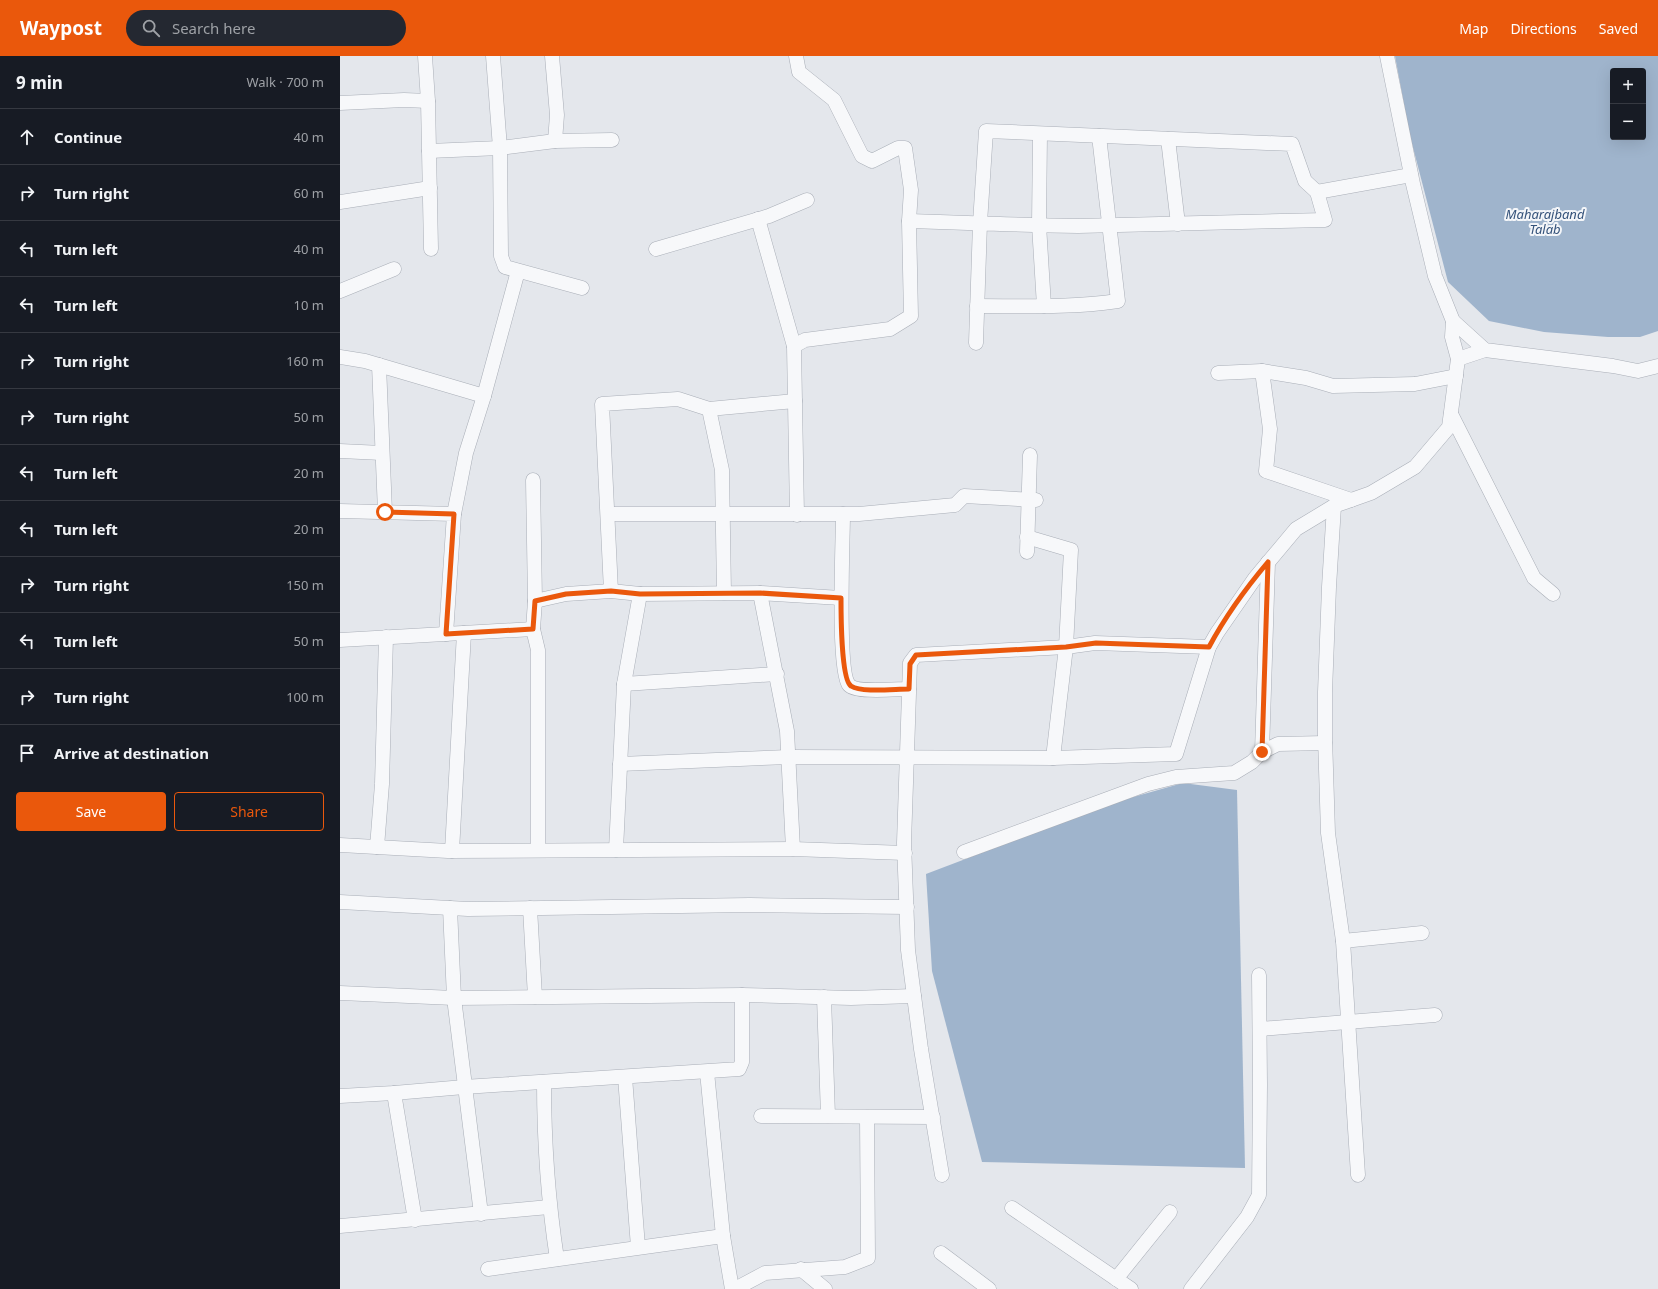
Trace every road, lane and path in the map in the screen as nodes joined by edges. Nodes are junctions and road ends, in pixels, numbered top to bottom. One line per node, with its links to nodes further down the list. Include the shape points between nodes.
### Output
1 (424, 56): 6 (street)
2 (493, 56): 13 (street)
3 (552, 56): 12 (street, via 557,115)
4 (796, 56): 21 (street, via 799,72 834,100 862,156 872,161 898,148 905,148 911,190)
5 (1387, 56): 15 (street)
6 (428, 101): 7 (street); 14 (street)
7 (340, 103)
8 (1040, 134): 9 (street); 22 (street, via 986,132); 24 (street)
9 (1099, 136): 10 (street); 25 (street)
10 (1168, 139): 17 (street, via 1292,144 1305,181); 23 (street)
11 (612, 140): 12 (street)
12 (555, 141): 13 (street)
13 (500, 148): 14 (street); 29 (street, via 501,256 505,267)
14 (429, 151): 16 (street)
15 (1411, 175): 17 (street); 34 (street, via 1435,276)
16 (430, 188): 19 (street); 26 (street)
17 (1317, 192): 23 (street, via 1325,220)
18 (807, 200): 20 (street)
19 (340, 202)
20 (758, 219): 27 (street); 36 (street)
21 (909, 221): 22 (street); 36 (street, via 911,316 890,329 805,340)
22 (980, 223): 24 (street); 32 (street)
23 (1178, 224): 25 (street)
24 (1039, 225): 25 (street); 33 (street)
25 (1110, 225): 33 (street, via 1118,301)
26 (432, 249)
27 (656, 249)
28 (394, 270): 31 (street)
29 (518, 271): 30 (street); 45 (street)
30 (582, 288)
31 (340, 291)
32 (977, 306): 33 (street); 35 (street)
33 (1044, 306)
34 (1452, 321): 37 (street); 39 (street, via 1452,337)
35 (976, 343)
36 (794, 346): 46 (street)
37 (1485, 350): 39 (street); 41 (street, via 1638,371)
38 (340, 357): 40 (street)
39 (1458, 359): 44 (street)
40 (379, 365): 45 (street); 50 (street)
41 (1658, 366)
42 (1262, 371): 43 (street); 44 (street, via 1306,378 1333,386 1415,384); 54 (street, via 1270,429 1266,471)
43 (1218, 373)
44 (1456, 376): 48 (street)
45 (484, 396): 58 (street, via 466,453)
46 (795, 400): 47 (street); 62 (street)
47 (709, 409): 59 (street, via 678,399 602,404); 61 (street, via 722,470)
48 (1451, 414): 54 (street, via 1449,427 1415,467 1371,493); 70 (street, via 1534,578)
49 (340, 450): 50 (street)
50 (382, 453): 57 (street)
51 (1030, 455): 53 (street)
52 (533, 480): 72 (street)
53 (1032, 500): 60 (street, via 964,496 955,505); 63 (street)
54 (1351, 500): 55 (street)
55 (1334, 506): 65 (street, via 1296,529); 83 (street, via 1328,594)
56 (340, 511): 57 (street)
57 (385, 512): 58 (street)
58 (454, 514): 75 (street)
59 (608, 514): 61 (street); 66 (street)
60 (843, 514): 62 (street); 71 (street)
61 (722, 515): 62 (street); 67 (street)
62 (797, 515)
63 (1027, 537): 64 (street); 78 (street, via 1071,550)
64 (1027, 552)
65 (1268, 562): 79 (street); 84 (street)
66 (611, 591): 69 (street); 72 (street, via 566,594)
67 (724, 593): 68 (street); 69 (street)
68 (760, 593): 71 (street); 80 (street)
69 (640, 594): 81 (street)
70 (1553, 594)
71 (841, 598): 82 (street, via 844,670 848,684 862,689)
72 (535, 601): 73 (street)
73 (533, 629): 74 (street); 92 (street, via 538,650)
74 (464, 633): 75 (street); 94 (street)
75 (446, 634): 76 (street)
76 (386, 637): 77 (street); 90 (street, via 382,784)
77 (340, 640)
78 (1066, 647): 79 (street, via 1096,643); 82 (street, via 916,655 910,664); 87 (street)
79 (1209, 647): 87 (street, via 1176,754)
80 (777, 674): 81 (street); 85 (street, via 787,731)
81 (624, 684): 88 (street)
82 (909, 689): 86 (street)
83 (1325, 743): 84 (street, via 1278,744); 102 (street, via 1328,833)
84 (1262, 752): 95 (street, via 1234,774 1176,777 1148,784)
85 (788, 757): 86 (street); 88 (street); 91 (street)
86 (907, 758): 87 (street); 96 (street)
87 (1053, 758)
88 (620, 764): 93 (street)
89 (340, 845): 90 (street)
90 (377, 847): 94 (street)
91 (793, 849): 93 (street); 96 (street)
92 (538, 850): 93 (street); 94 (street)
93 (616, 850)
94 (452, 851)
95 (964, 852)
96 (905, 853): 98 (street)
97 (340, 902): 99 (street)
98 (907, 907): 100 (street, via 750,905); 106 (street, via 908,950)
99 (450, 908): 100 (street); 109 (street)
100 (530, 908): 107 (street)
101 (1422, 933): 102 (street)
102 (1343, 941): 111 (street)
103 (1259, 975): 112 (street)
104 (340, 993): 109 (street)
105 (742, 995): 107 (street); 108 (street); 113 (street, via 742,1062 739,1069)
106 (914, 996): 108 (street); 122 (street)
107 (535, 997): 109 (street)
108 (824, 997): 120 (street)
109 (454, 998): 116 (street)
110 (1435, 1015): 111 (street)
111 (1348, 1021): 112 (street); 123 (street)
112 (1260, 1029): 142 (street, via 1259,1195 1247,1217)
113 (707, 1072): 114 (street); 131 (street)
114 (625, 1077): 115 (street); 132 (street)
115 (544, 1082): 116 (street); 125 (street, via 544,1136)
116 (464, 1086): 117 (street); 128 (street)
117 (394, 1093): 118 (street); 129 (street)
118 (340, 1096)
119 (761, 1116): 120 (street)
120 (828, 1116): 121 (street)
121 (867, 1117): 122 (street); 136 (street, via 868,1258 845,1267)
122 (933, 1117): 124 (street)
123 (1358, 1175)
124 (942, 1176)
125 (549, 1207): 128 (street); 134 (street)
126 (1012, 1208): 137 (street)
127 (1170, 1212): 137 (street)
128 (481, 1214): 129 (street)
129 (415, 1220): 130 (street)
130 (340, 1226)
131 (723, 1236): 132 (street); 138 (street)
132 (638, 1247): 134 (street)
133 (942, 1253): 140 (street)
134 (557, 1259): 135 (street)
135 (488, 1269)
136 (801, 1269): 138 (street, via 765,1273); 139 (street)
137 (1116, 1279): 141 (street)
138 (734, 1289)
139 (825, 1289)
140 (989, 1289)
141 (1131, 1289)
142 (1191, 1289)

